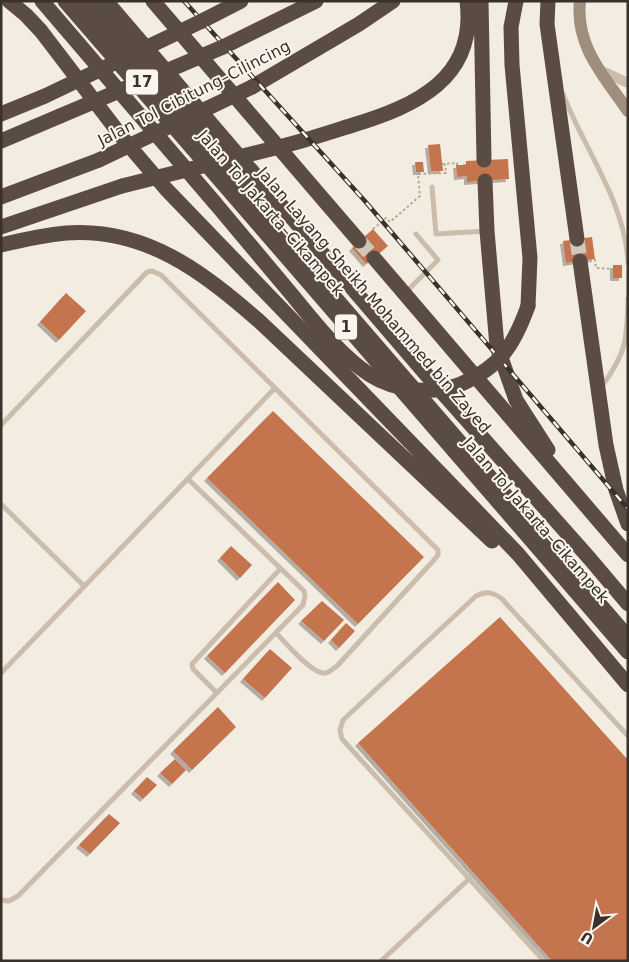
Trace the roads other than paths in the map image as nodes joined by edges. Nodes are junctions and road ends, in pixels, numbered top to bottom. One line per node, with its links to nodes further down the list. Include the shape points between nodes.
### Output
1 (10, 1): 54 (highway, via 40,31 166,189 518,554)
2 (42, 1): 14 (highway, bridge, via 315,323 370,375 399,387 428,390 455,386 478,377 500,359 519,332 528,306 530,258 512,65)
3 (65, 1): 53 (highway, Jalan Tol Jakarta–Cikampek / 1)
4 (79, 1): 52 (highway, Jalan Layang Sheikh Mohammed bin Zayed / 1, bridge)
5 (94, 1): 50 (highway, Jalan Layang Sheikh Mohammed bin Zayed / 1, bridge)
6 (106, 1): 49 (highway, Jalan Tol Jakarta–Cikampek / 1)
7 (153, 1): 32 (highway)
8 (234, 1): 17 (highway)
9 (241, 1): 17 (highway)
10 (316, 1): 23 (highway, 17, bridge, via 223,47)
11 (393, 1): 27 (highway, Jalan Tol Cibitung–Cilincing, bridge, via 252,87 99,160)
12 (467, 1): 28 (highway, bridge, via 465,43 448,74 422,97 390,113 288,145 122,186)
13 (482, 1): 24 (highway)
14 (516, 1)
15 (548, 1): 18 (highway, via 547,24)
16 (580, 1): 19 (street, via 581,32 586,48)
17 (202, 21): 22 (highway, bridge)
18 (553, 63): 31 (highway); 36 (lane, via 569,109 615,204 626,242)
19 (600, 70): 20 (street); 21 (street)
20 (628, 83)
21 (628, 112)
22 (1, 114)
23 (1, 141)
24 (484, 160)
25 (485, 180): 29 (highway)
26 (432, 187): 29 (lane, via 436,234)
27 (1, 197)
28 (1, 227)
29 (487, 231): 43 (highway, via 497,346 516,400)
30 (416, 234): 37 (lane, via 438,260)
31 (577, 240)
32 (359, 241)
33 (1, 245): 54 (highway, via 66,233 101,235 144,243 196,270 259,321 500,550)
34 (374, 258): 37 (highway)
35 (588, 260): 40 (highway)
36 (628, 263)
37 (404, 294): 43 (highway)
38 (628, 298): 40 (lane, via 624,349 616,367)
39 (274, 388): 41 (lane, via 161,275 152,271 147,272); 42 (lane); 51 (lane, via 438,550 438,554 337,666 326,673 310,667)
40 (599, 390): 45 (highway, via 606,445)
41 (1, 425)
42 (188, 479): 47 (lane); 48 (lane)
43 (580, 500): 46 (highway)
44 (1, 504): 48 (lane)
45 (628, 524)
46 (628, 555)
47 (280, 568): 51 (lane, via 305,595 303,605); 57 (lane, via 192,664)
48 (84, 586): 55 (lane)
49 (628, 604)
50 (628, 622)
51 (276, 633): 57 (lane)
52 (628, 637)
53 (628, 652)
54 (602, 656): 56 (highway)
55 (1, 673)
56 (628, 685)
57 (216, 692): 60 (lane, via 18,896 9,901)
58 (628, 736): 59 (lane, via 501,598 493,593 476,596 343,720 340,730 342,739)
59 (470, 878): 61 (lane); 62 (lane)
60 (1, 900)
61 (381, 961)
62 (544, 961)

